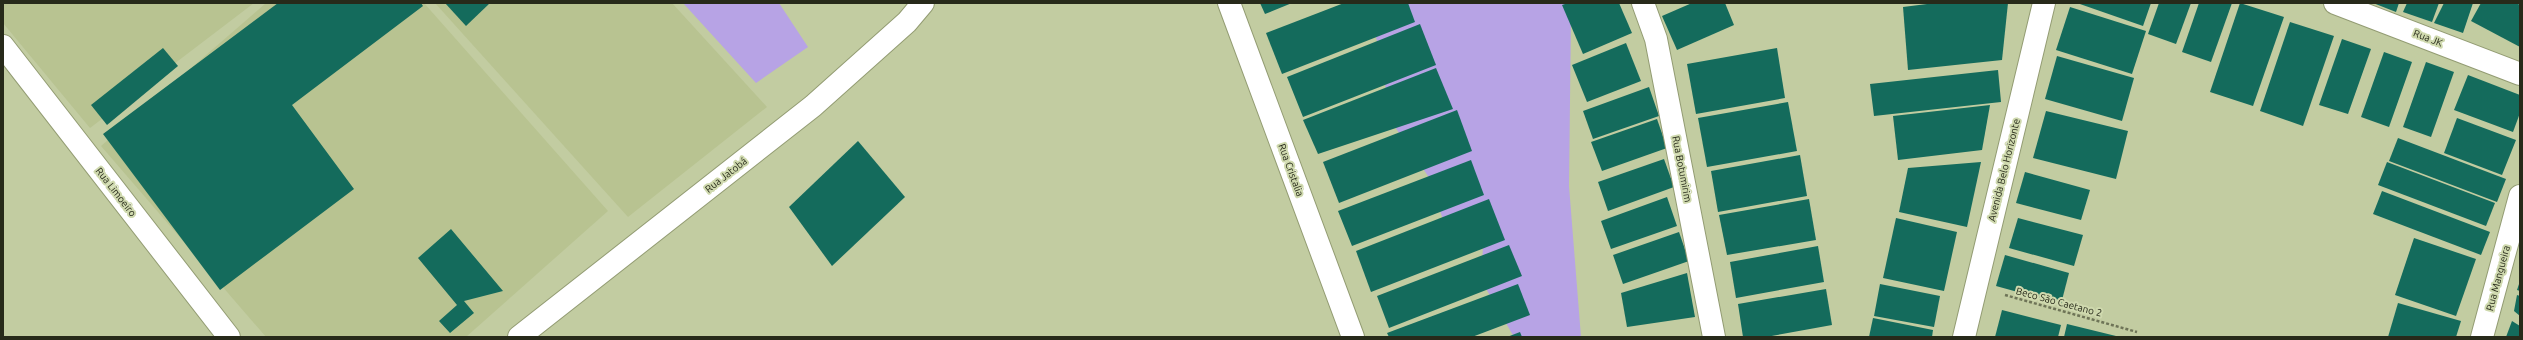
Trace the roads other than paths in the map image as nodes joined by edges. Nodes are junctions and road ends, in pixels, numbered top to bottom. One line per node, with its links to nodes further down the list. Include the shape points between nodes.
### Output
1 (923, 3): 10 (street, Rua Jatobá, via 906,22 813,106)
2 (1229, 3): 11 (street, Rua Cristalia)
3 (1643, 3): 12 (street, Rua Botumirim, via 1656,39)
4 (2044, 3): 13 (street, Avenida Belo Horizonte)
5 (2336, 3): 7 (street, Rua JK)
6 (3, 46): 9 (street, Rua Limoeiro)
7 (2520, 74)
8 (2520, 196): 14 (street, Rua Mangueira)
9 (229, 337)
10 (519, 337)
11 (1353, 337)
12 (1714, 337)
13 (1964, 337)
14 (2482, 337)

